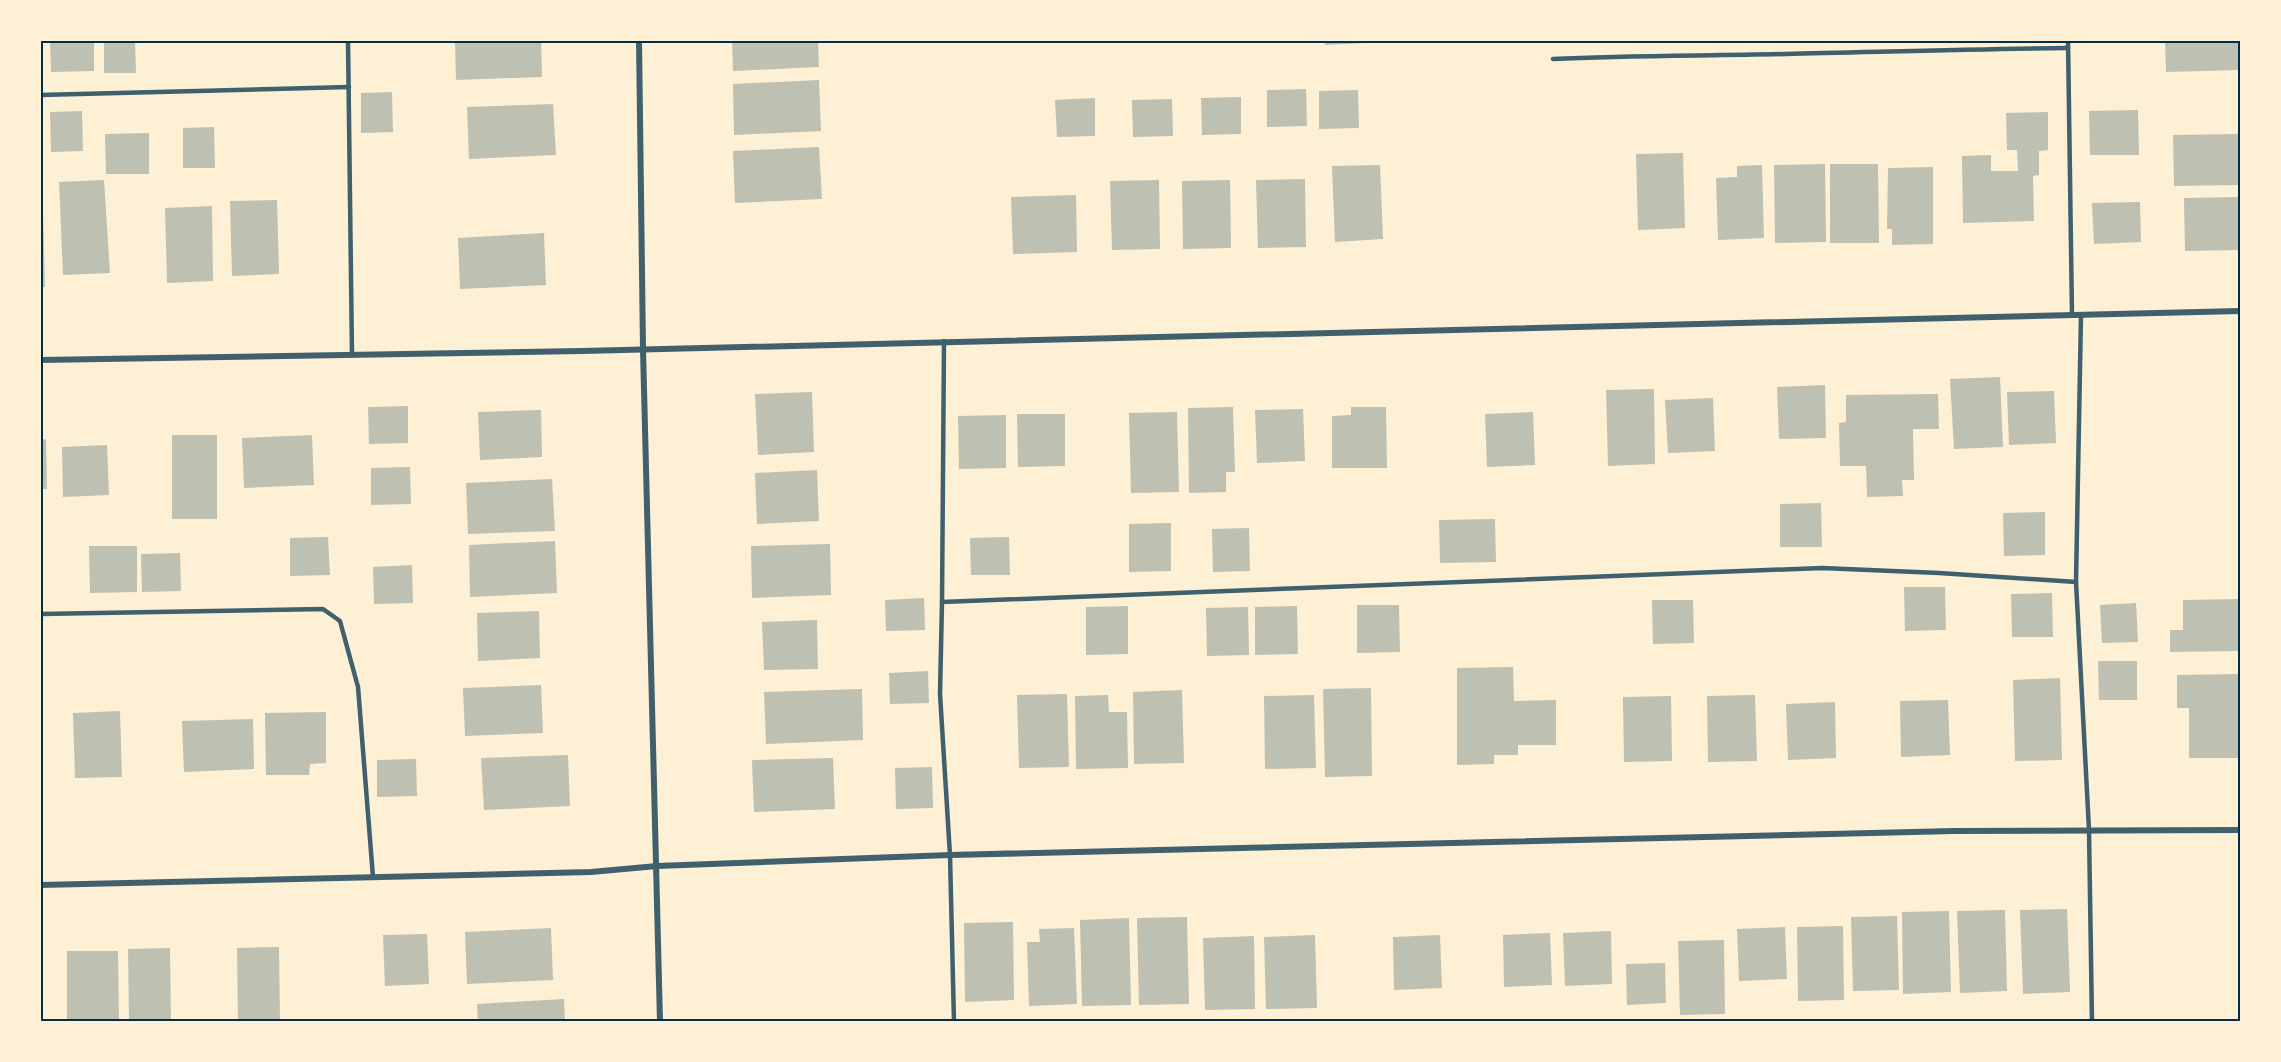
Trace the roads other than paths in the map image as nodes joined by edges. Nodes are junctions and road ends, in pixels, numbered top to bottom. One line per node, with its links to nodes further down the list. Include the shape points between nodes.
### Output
1 (348, 40): 6 (lane)
2 (639, 40): 12 (street)
3 (2068, 40): 4 (lane)
4 (2068, 48): 5 (lane); 9 (lane)
5 (1553, 59)
6 (349, 87): 7 (lane); 13 (lane)
7 (40, 95)
8 (2241, 311): 10 (street)
9 (2072, 315): 10 (street); 11 (street)
10 (2081, 315): 15 (lane)
11 (944, 341): 12 (street); 16 (lane)
12 (643, 349): 13 (street); 21 (street)
13 (352, 355): 14 (street)
14 (40, 360)
15 (2076, 582): 16 (lane, via 1822,568); 18 (lane)
16 (942, 602): 20 (lane, via 940,694)
17 (40, 614): 22 (lane, via 323,609 340,621 358,687)
18 (2089, 830): 19 (street); 20 (street); 26 (lane)
19 (2241, 830)
20 (950, 855): 21 (street); 25 (lane)
21 (657, 866): 22 (street, via 591,872); 24 (street)
22 (373, 878): 23 (street)
23 (40, 885)
24 (660, 1022)
25 (954, 1022)
26 (2092, 1022)

